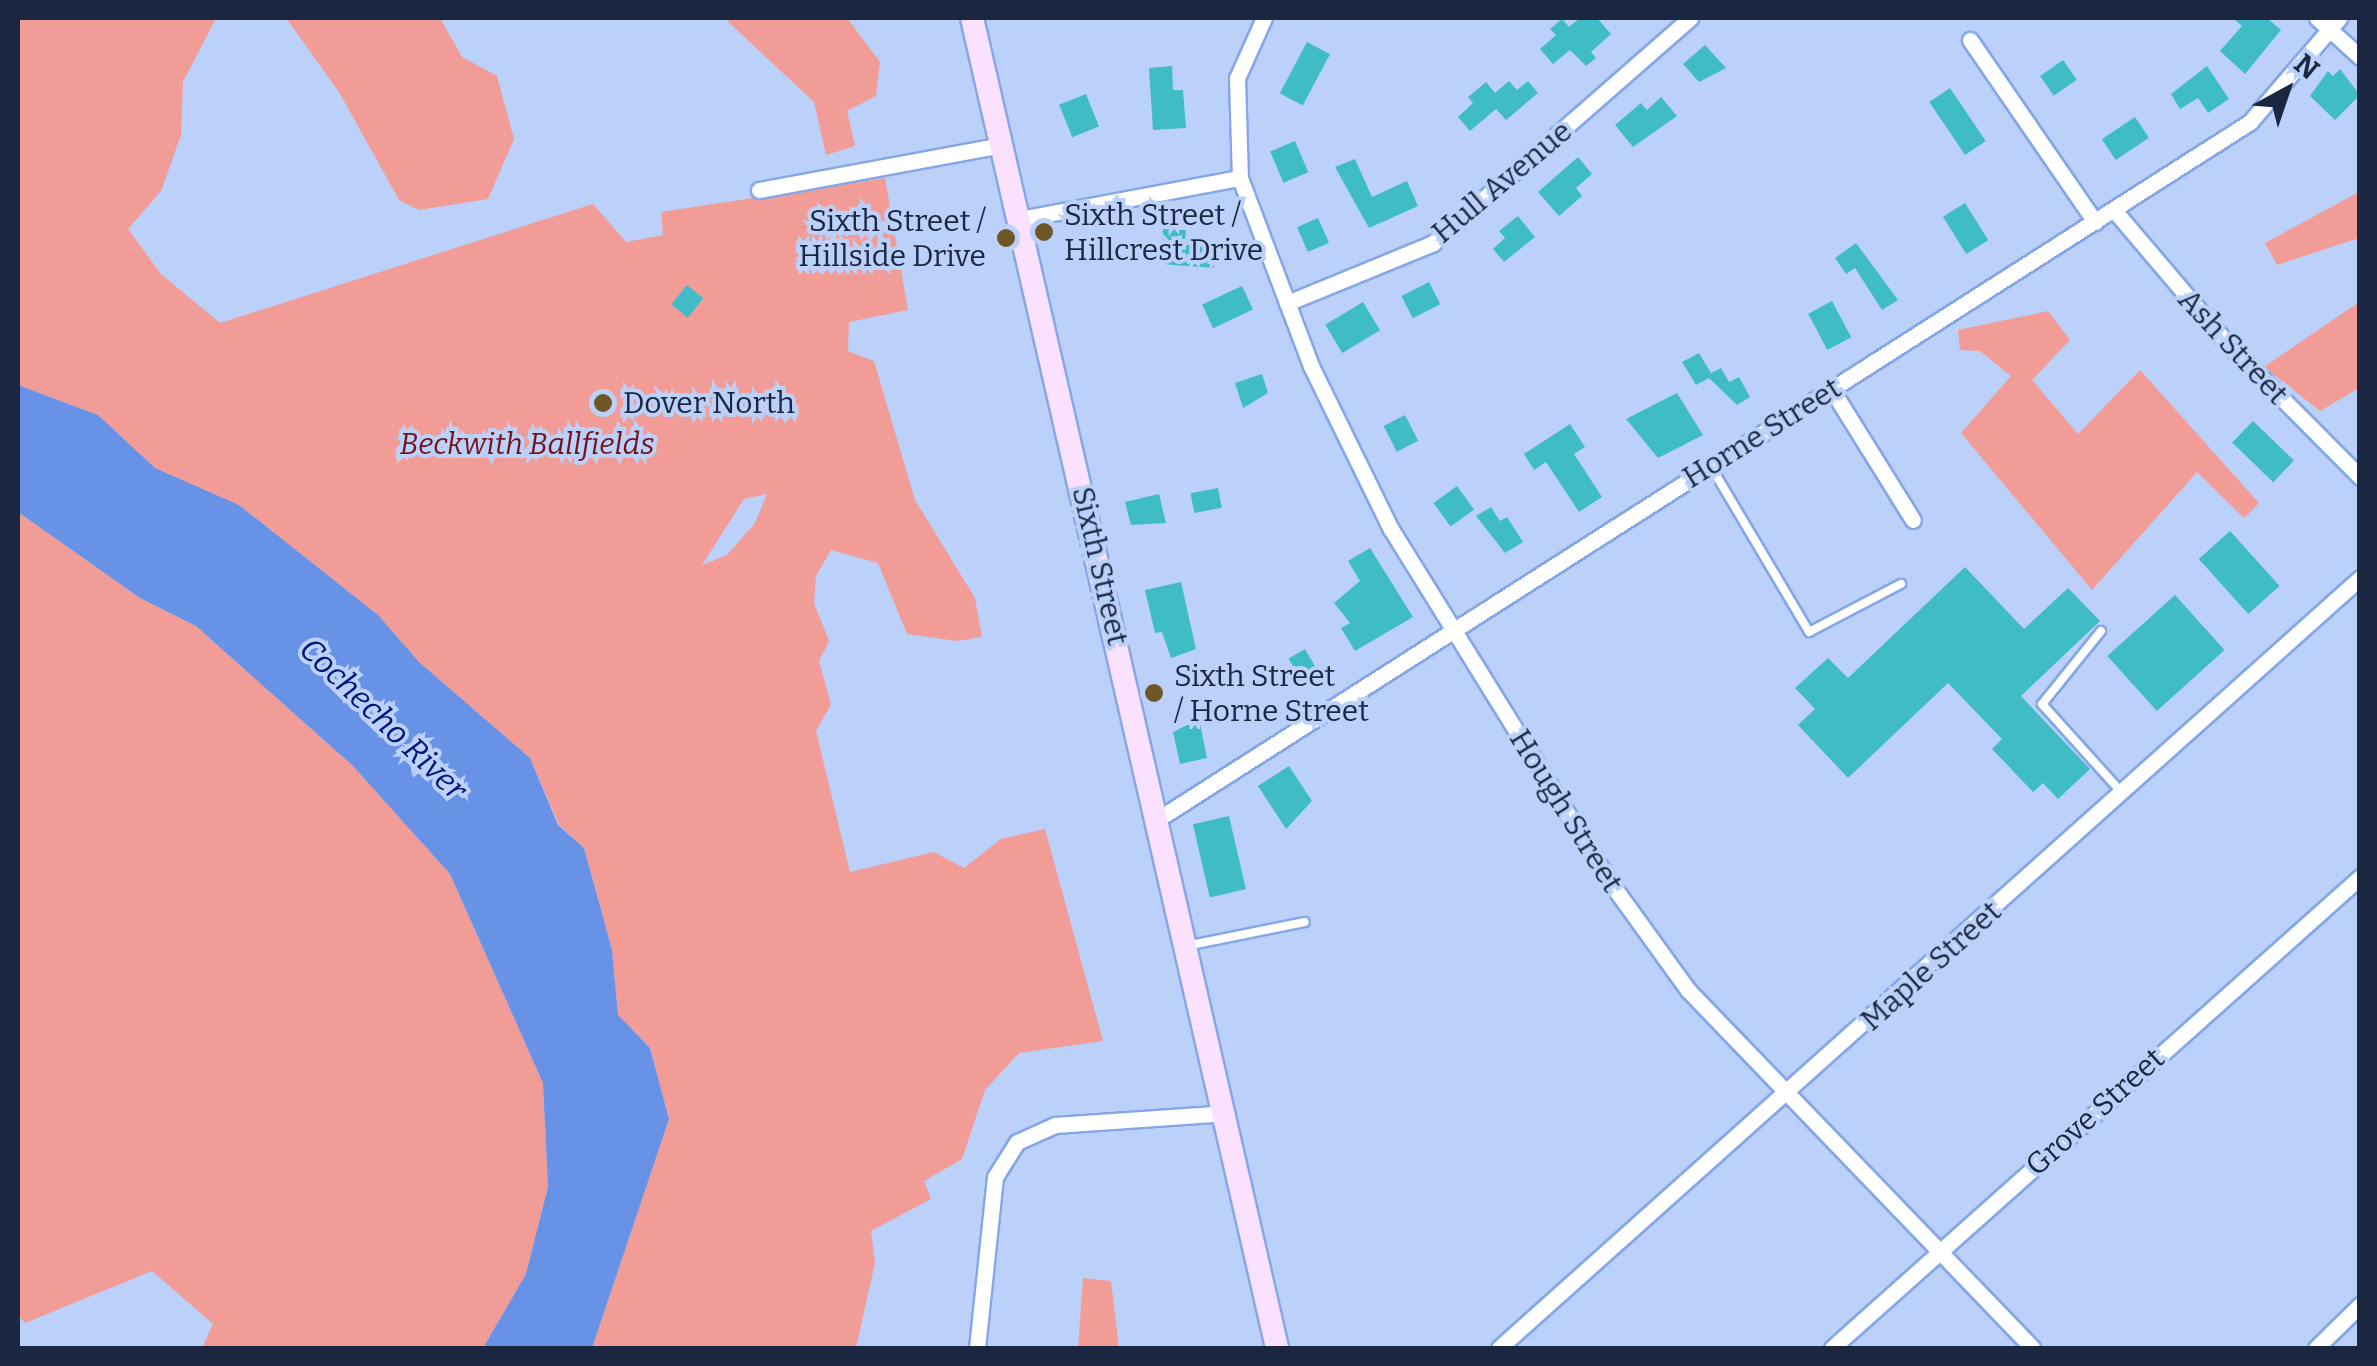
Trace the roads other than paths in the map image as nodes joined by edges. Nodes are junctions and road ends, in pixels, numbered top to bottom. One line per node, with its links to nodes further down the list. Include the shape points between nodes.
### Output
1 (972, 18): 8 (main road, Sixth Street)
2 (1264, 18): 9 (street, Hough Street, via 1237,78)
3 (1690, 18): 14 (street, Hull Avenue, via 1433,243)
4 (2317, 18): 5 (street)
5 (2335, 24): 7 (street); 11 (street, Horne Street, via 2250,122)
6 (1970, 40): 13 (street)
7 (2360, 57)
8 (1002, 145): 10 (street); 12 (main road, Sixth Street)
9 (1240, 178): 12 (street); 14 (street, Hough Street)
10 (760, 190)
11 (2114, 210): 13 (street, Horne Street); 17 (street, Ash Street, via 2225,341)
12 (1020, 219): 24 (main road, Sixth Street)
13 (2095, 222): 15 (street, Horne Street)
14 (1287, 303): 21 (street, Hough Street, via 1353,457)
15 (1832, 390): 16 (street, Horne Street); 18 (street)
16 (1710, 465): 20 (lane, via 1809,632); 21 (street, Horne Street)
17 (2360, 477)
18 (1913, 520)
19 (2360, 578): 23 (street, Maple Street)
20 (1901, 584)
21 (1451, 628): 24 (street, Horne Street); 28 (street, Hough Street, via 1652,945)
22 (2101, 631): 23 (lane, via 2042,704)
23 (2122, 793): 28 (street, Maple Street)
24 (1158, 819): 27 (main road, Sixth Street)
25 (2360, 877): 30 (street, Grove Street)
26 (1305, 922): 27 (lane)
27 (1186, 946): 29 (main road, Sixth Street)
28 (1787, 1096): 30 (street, Hough Street); 34 (street, Maple Street)
29 (1225, 1114): 32 (street, via 1056,1126 1017,1142 995,1177); 33 (main road, Sixth Street)
30 (1940, 1252): 35 (street, Grove Street); 36 (street, Hough Street)
31 (2360, 1305): 37 (street)
32 (976, 1348)
33 (1277, 1348)
34 (1499, 1348)
35 (1832, 1348)
36 (2032, 1348)
37 (2316, 1348)

